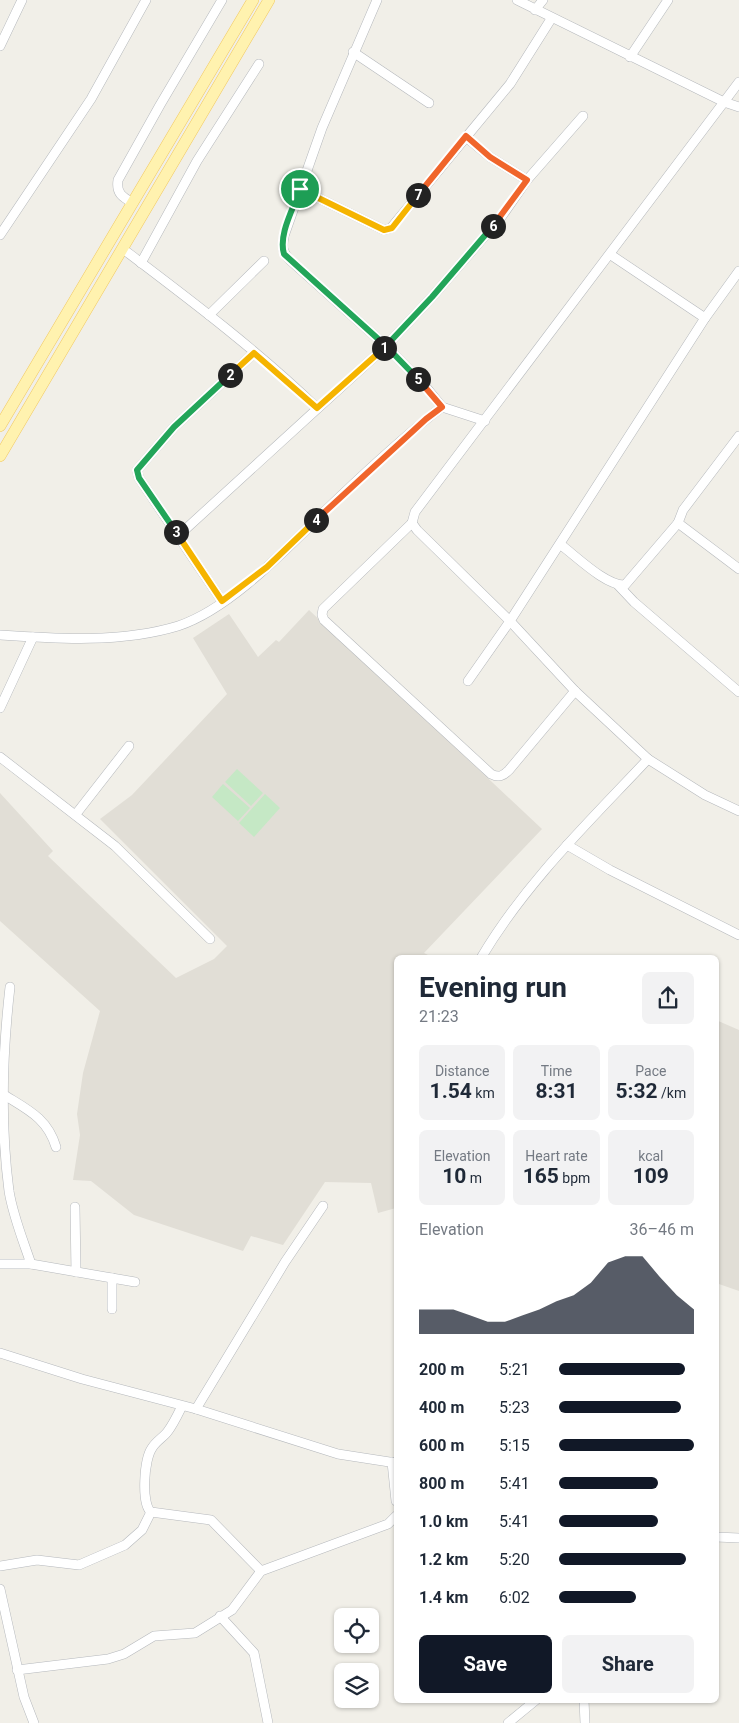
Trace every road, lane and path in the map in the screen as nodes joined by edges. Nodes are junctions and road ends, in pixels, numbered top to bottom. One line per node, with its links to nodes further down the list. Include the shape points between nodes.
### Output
1 (22, 0): 12 (street)
2 (146, 0): 25 (street, via 91,99)
3 (222, 0): 24 (street, via 118,180 120,195)
4 (253, 0): 24 (main road)
5 (269, 0): 26 (main road)
6 (377, 0): 13 (street)
7 (517, 0): 10 (street)
8 (543, 0): 10 (street)
9 (668, 0): 14 (street)
10 (536, 10): 11 (street)
11 (551, 19): 14 (street); 21 (street, via 510,84)
12 (0, 46)
13 (353, 52): 18 (street); 23 (street)
14 (630, 57): 17 (street)
15 (259, 64): 29 (street, via 197,161)
16 (739, 82): 17 (street)
17 (724, 102): 19 (street); 27 (street)
18 (429, 103)
19 (739, 107)
20 (583, 116): 22 (street)
21 (466, 136): 22 (street, via 490,157); 23 (street, via 392,228 384,230)
22 (527, 180): 33 (street, via 502,216)
23 (300, 189): 33 (street, via 284,236 284,254)
24 (133, 203): 38 (main road)
25 (0, 235)
26 (123, 249): 29 (street); 40 (main road)
27 (611, 255): 32 (street); 37 (street)
28 (264, 261): 31 (street)
29 (141, 262): 31 (street)
30 (739, 270): 32 (street)
31 (209, 315): 34 (street)
32 (705, 318): 44 (street)
33 (386, 346): 35 (street); 36 (street)
34 (254, 353): 36 (street); 43 (street, via 174,427 137,470 139,478)
35 (442, 407): 37 (street); 47 (street, via 345,492 267,567)
36 (317, 408): 43 (street)
37 (485, 421): 41 (street, via 416,512)
38 (0, 426)
39 (739, 436): 42 (street, via 683,510)
40 (0, 456)
41 (412, 523): 48 (street); 52 (street, via 323,609 324,620 497,777 509,770)
42 (678, 523): 45 (street); 46 (street, via 625,585)
43 (178, 536): 47 (street)
44 (561, 544): 46 (street); 48 (street)
45 (739, 569)
46 (618, 585): 53 (street)
47 (222, 601): 50 (street, via 180,625 159,631 96,638)
48 (510, 622): 51 (street); 52 (street)
49 (0, 635): 50 (street)
50 (33, 637): 54 (street)
51 (468, 681)
52 (575, 691): 57 (street)
53 (739, 692)
54 (0, 708)
55 (130, 746): 59 (street)
56 (0, 757): 59 (street)
57 (648, 759): 58 (street, via 705,795); 60 (street)
58 (739, 811)
59 (76, 814): 62 (street, via 114,846)
60 (567, 845): 61 (street); 63 (street, via 526,892 496,932)
61 (739, 935)
62 (210, 939)
63 (484, 955)
64 (10, 987): 65 (street)
65 (1, 1093): 66 (street, via 41,1119 52,1133); 70 (street, via 9,1193)
66 (56, 1147)
67 (323, 1206): 77 (street, via 285,1262)
68 (75, 1207): 71 (street)
69 (0, 1264): 70 (street)
70 (31, 1264): 71 (street)
71 (76, 1272): 72 (street)
72 (112, 1278): 73 (street); 74 (street)
73 (136, 1282)
74 (112, 1309)
75 (0, 1353): 76 (street)
76 (182, 1406): 77 (street); 79 (street, via 149,1454 145,1505)
77 (196, 1409): 78 (street, via 338,1454)
78 (394, 1463)
79 (151, 1512): 83 (street, via 142,1530 126,1545 79,1565 38,1560); 84 (street, via 211,1520)
80 (394, 1518): 84 (street, via 388,1524)
81 (719, 1537): 82 (street)
82 (739, 1538)
83 (0, 1566)
84 (260, 1571): 86 (street, via 240,1602)
85 (0, 1589): 87 (street)
86 (220, 1616): 88 (street, via 195,1633 154,1636 124,1654 108,1659); 92 (street, via 254,1653)
87 (4, 1627): 88 (street)
88 (17, 1670): 91 (street)
89 (532, 1703): 93 (street)
90 (584, 1703): 94 (street)
91 (34, 1723)
92 (268, 1723)
93 (508, 1723)
94 (585, 1723)

